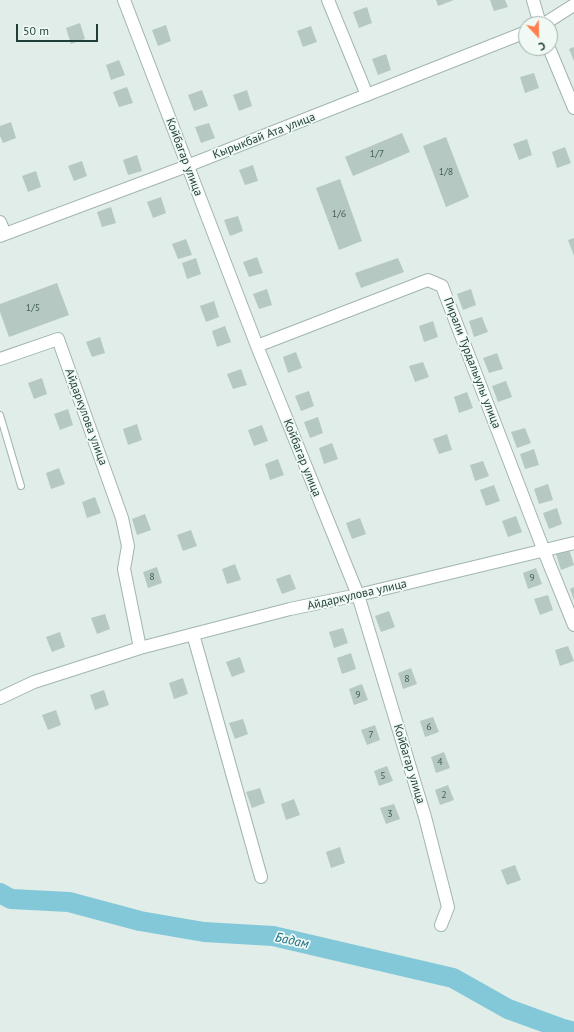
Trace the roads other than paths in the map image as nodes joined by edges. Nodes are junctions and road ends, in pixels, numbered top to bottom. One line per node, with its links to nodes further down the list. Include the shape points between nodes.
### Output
1 (124, 0): 11 (street, Койбагар улица)
2 (328, 0): 9 (street)
3 (533, 0): 5 (street)
4 (574, 4): 6 (street)
5 (538, 16)
6 (556, 16)
7 (518, 35): 9 (street, Кырыкбай Ата улица)
8 (552, 56): 10 (street)
9 (367, 95): 11 (street, Кырыкбай Ата улица)
10 (574, 108)
11 (187, 166): 13 (street, Кырыкбай Ата улица); 14 (street, Койбагар улица)
12 (0, 222): 13 (street)
13 (2, 235)
14 (257, 346): 19 (street, Пирали Турдалыулы улица, via 428,280 442,286); 20 (street, Койбагар улица)
15 (0, 359): 23 (street, Айдаркулова улица, via 58,339 122,518 128,546 124,569)
16 (0, 415): 17 (lane)
17 (21, 486)
18 (574, 543): 19 (street, Айдаркулова улица)
19 (544, 551): 20 (street, Айдаркулова улица); 21 (street, Пирали Турдалыулы улица)
20 (358, 595): 22 (street, Айдаркулова улица); 26 (street, Койбагар улица, via 426,817 448,907)
21 (574, 625)
22 (193, 634): 23 (street, Айдаркулова улица); 25 (street)
23 (140, 648): 24 (street, Айдаркулова улица, via 34,682)
24 (0, 698)
25 (261, 877)
26 (441, 925)

